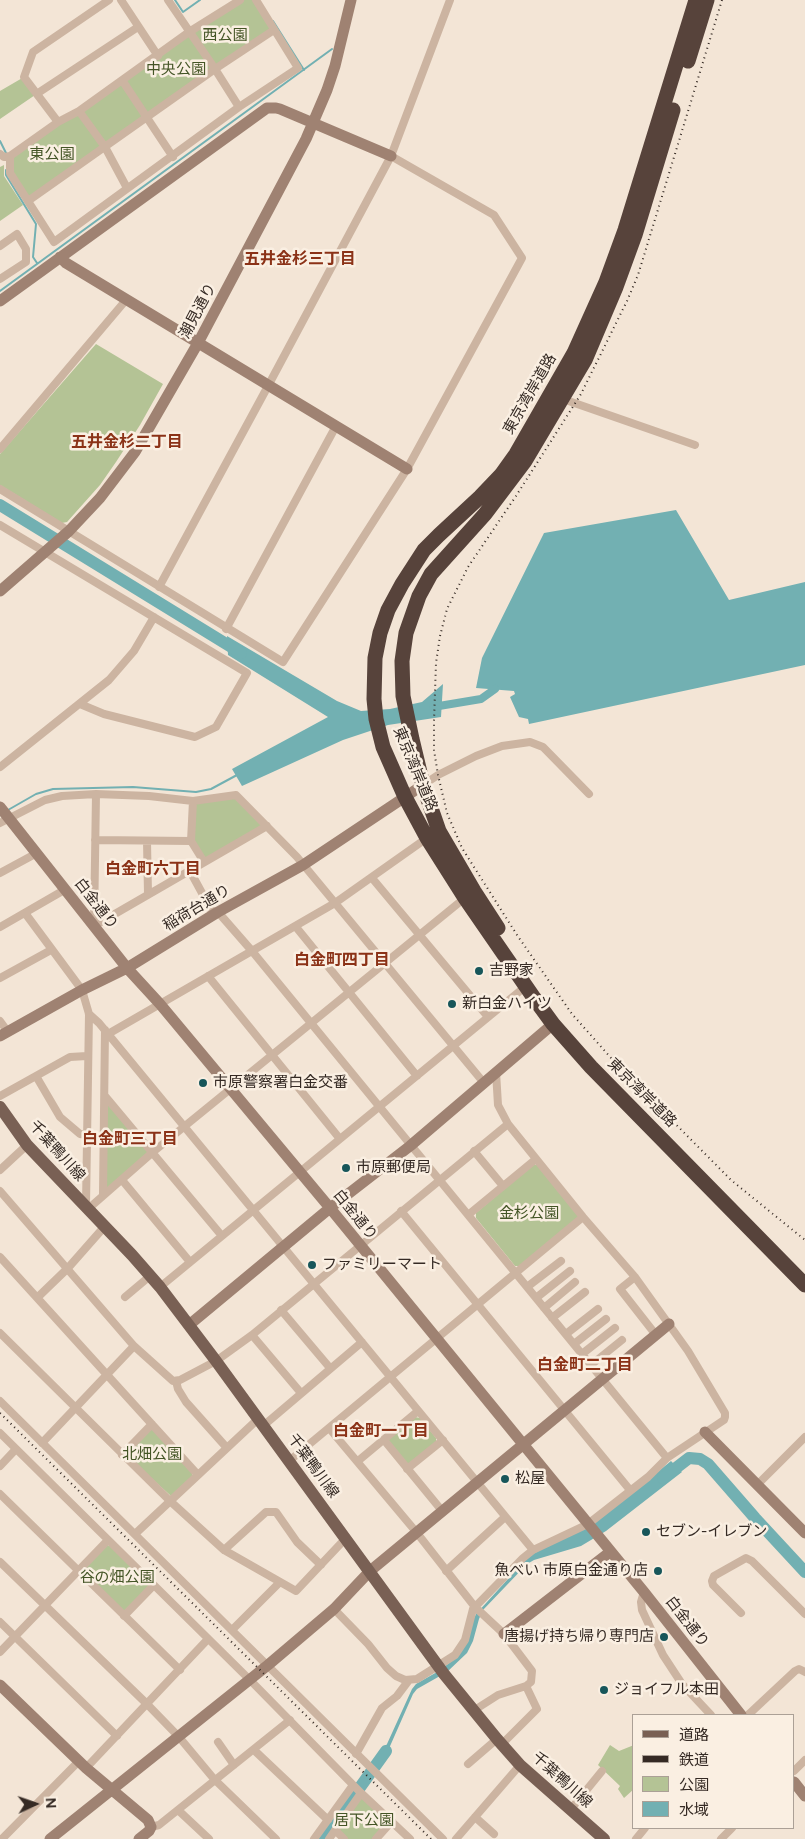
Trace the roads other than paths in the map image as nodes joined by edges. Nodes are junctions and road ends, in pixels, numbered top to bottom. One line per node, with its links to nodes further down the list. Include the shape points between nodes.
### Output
1 (109, 0): 16 (street, via 33,52 24,76)
2 (121, 0): 10 (street)
3 (168, 0): 12 (street)
4 (240, 0): 12 (street)
5 (256, 0): 11 (street)
6 (351, 0): 21 (street, 潮見通り, via 335,66)
7 (450, 0): 26 (street)
8 (696, 0): 36 (highway, 東京湾岸道路, via 625,230)
9 (707, 0): 36 (highway, 東京湾岸道路, via 616,287 585,360)
10 (138, 27): 13 (street); 16 (street)
11 (274, 30): 14 (street); 17 (street, via 298,68)
12 (189, 32): 13 (street); 14 (street)
13 (158, 56): 15 (street)
14 (215, 69): 17 (street); 19 (street)
15 (122, 80): 18 (street); 19 (street)
16 (38, 93): 20 (street)
17 (238, 107): 25 (street)
18 (79, 111): 20 (street); 22 (street)
19 (147, 116): 22 (street); 25 (street)
20 (58, 122): 24 (street)
21 (313, 124): 26 (street); 30 (street, via 276,108 266,108); 34 (street, 潮見通り)
22 (105, 147): 27 (street); 28 (street)
23 (0, 154): 24 (street)
24 (10, 156): 28 (street, via 10,173)
25 (173, 156): 27 (street)
26 (391, 156): 35 (street); 40 (street, via 494,215 522,258)
27 (127, 188): 28 (street, via 54,242)
28 (28, 201)
29 (0, 246): 31 (street, via 17,234 26,249 26,262)
30 (60, 257): 32 (street); 33 (street)
31 (0, 280)
32 (126, 300): 34 (street); 39 (street)
33 (0, 301)
34 (198, 343): 35 (street); 43 (street, 潮見通り, via 135,452)
35 (268, 386): 37 (street); 45 (street)
36 (557, 397): 38 (street); 51 (highway, 東京湾岸道路, via 525,461 485,514 431,574 409,622 403,647 404,696); 54 (highway, 東京湾岸道路, via 501,475 424,550 388,610 375,658 374,699 383,747)
37 (336, 426): 40 (street); 48 (street)
38 (695, 445)
39 (0, 449)
40 (407, 469): 48 (street, via 283,662)
41 (0, 490): 43 (street)
42 (0, 525): 44 (street)
43 (70, 531): 44 (street, 潮見通り); 45 (street)
44 (46, 552): 46 (street, 潮見通り); 47 (street)
45 (159, 587): 48 (street)
46 (0, 591)
47 (154, 617): 49 (street, via 125,663); 49 (street, via 247,673 216,727 195,737 104,714)
48 (226, 629)
49 (80, 704): 50 (street)
50 (0, 767)
51 (423, 785): 53 (street, via 476,756 502,746 530,742 544,747); 54 (street, 稲荷台通り); 71 (highway, 東京湾岸道路, via 439,831)
52 (96, 794): 55 (street); 57 (street, via 45,800); 60 (street)
53 (589, 794)
54 (405, 797): 59 (highway, 東京湾岸道路); 65 (street, 稲荷台通り)
55 (193, 801): 58 (street, via 236,795); 62 (street)
56 (0, 807): 57 (street, 白金通り)
57 (5, 821): 63 (street, 白金通り)
58 (267, 826): 64 (street); 65 (street)
59 (427, 838): 68 (street); 71 (highway, 東京湾岸道路)
60 (95, 840): 61 (street); 75 (street)
61 (147, 841): 62 (street); 70 (street)
62 (191, 841): 64 (street)
63 (37, 853): 67 (street); 69 (street, 白金通り)
64 (204, 862): 66 (street)
65 (303, 865): 72 (street); 74 (street, 稲荷台通り)
66 (190, 871): 70 (street); 74 (street)
67 (0, 873)
68 (372, 878): 72 (street); 78 (street)
69 (66, 889): 73 (street); 75 (street, 白金通り)
70 (148, 894): 75 (street)
71 (470, 894): 78 (street); 85 (highway, 東京湾岸道路); 139 (highway, 東京湾岸道路, via 593,1055)
72 (335, 903): 77 (street); 81 (street)
73 (25, 913): 76 (street); 79 (street)
74 (216, 913): 80 (street); 82 (street, 稲荷台通り)
75 (94, 926): 82 (street, 白金通り)
76 (0, 927)
77 (296, 927): 80 (street); 87 (street)
78 (418, 934): 81 (street); 90 (street)
79 (51, 950): 84 (street); 86 (street)
80 (252, 951): 83 (street); 92 (street)
81 (384, 963): 87 (street); 96 (street)
82 (127, 968): 86 (street, 稲荷台通り); 88 (street, 白金通り)
83 (208, 976): 88 (street); 97 (street)
84 (0, 978)
85 (526, 986): 90 (street); 93 (highway, 東京湾岸道路)
86 (82, 990): 89 (street); 95 (street, 稲荷台通り)
87 (349, 992): 92 (street); 101 (street)
88 (160, 1004): 94 (street); 103 (street, 白金通り)
89 (89, 1014): 94 (street); 98 (street)
90 (488, 1017): 96 (street)
91 (0, 1021): 95 (street)
92 (311, 1023): 97 (street); 107 (street)
93 (553, 1024): 99 (street); 145 (highway, 東京湾岸道路)
94 (107, 1032): 105 (street); 109 (street)
95 (4, 1034)
96 (453, 1046): 101 (street); 102 (street)
97 (273, 1055): 103 (street); 111 (street)
98 (87, 1056): 100 (street, via 70,1057); 110 (street)
99 (496, 1072): 102 (street); 108 (street, via 498,1106)
100 (36, 1076): 104 (street); 110 (street, via 60,1117 80,1134)
101 (416, 1076): 107 (street)
102 (484, 1083): 113 (street)
103 (230, 1090): 109 (street); 118 (street, 白金通り)
104 (0, 1096)
105 (105, 1096): 114 (street); 123 (street)
106 (0, 1107): 112 (main road, 千葉鴨川線)
107 (379, 1108): 111 (street); 113 (street)
108 (508, 1124): 115 (street); 116 (street)
109 (184, 1128): 114 (street); 126 (street)
110 (86, 1135): 124 (street)
111 (340, 1139): 118 (street)
112 (27, 1144): 117 (street); 124 (main road, 千葉鴨川線)
113 (410, 1146): 120 (street); 125 (street)
114 (153, 1152): 119 (street); 131 (street)
115 (474, 1152): 120 (street); 121 (street)
116 (536, 1159): 121 (street); 129 (street)
117 (0, 1170)
118 (300, 1172): 125 (street, 白金通り); 126 (street)
119 (122, 1180): 123 (street); 136 (street)
120 (439, 1180): 127 (street); 128 (street)
121 (503, 1186): 128 (street)
122 (0, 1191): 137 (street)
123 (103, 1194): 124 (street)
124 (87, 1207): 130 (main road, 千葉鴨川線)
125 (330, 1208): 132 (street, 白金通り); 133 (street)
126 (254, 1210): 131 (street); 133 (street)
127 (401, 1211): 132 (street); 152 (street)
128 (468, 1215): 140 (street)
129 (583, 1217): 140 (street); 142 (street)
130 (105, 1226): 137 (street); 141 (main road, 千葉鴨川線)
131 (222, 1236): 136 (street)
132 (360, 1245): 144 (street); 165 (street, 白金通り)
133 (284, 1246): 144 (street); 159 (street)
134 (0, 1257): 149 (street)
135 (560, 1260): 146 (street)
136 (190, 1262): 147 (street)
137 (68, 1268): 149 (street); 169 (street)
138 (570, 1271): 151 (street)
139 (805, 1272)
140 (515, 1273): 146 (street); 152 (street)
141 (150, 1276): 147 (main road, 千葉鴨川線); 150 (street)
142 (635, 1277): 158 (street); 164 (street, via 620,1289)
143 (575, 1282): 153 (street)
144 (314, 1283): 155 (street); 167 (street)
145 (805, 1285)
146 (527, 1287): 151 (street)
147 (160, 1288): 159 (main road, 千葉鴨川線)
148 (585, 1292): 156 (street)
149 (38, 1297): 174 (street)
150 (125, 1297)
151 (536, 1298): 153 (street)
152 (478, 1304): 165 (street); 181 (street)
153 (544, 1308): 156 (street)
154 (598, 1309): 162 (street)
155 (281, 1310): 163 (street); 173 (street)
156 (552, 1318): 162 (street)
157 (606, 1319): 168 (street)
158 (668, 1324): 164 (street); 186 (street, via 725,1413 724,1420)
159 (189, 1325): 171 (main road, 千葉鴨川線)
160 (615, 1328): 170 (street)
161 (0, 1333): 180 (street)
162 (566, 1334): 168 (street)
163 (252, 1335): 171 (street); 178 (street)
164 (656, 1335): 176 (street)
165 (436, 1338): 175 (street); 192 (street, 白金通り)
166 (622, 1340): 172 (street)
167 (362, 1342): 173 (street); 175 (street)
168 (574, 1344): 170 (street)
169 (134, 1346): 174 (street); 177 (street, via 168,1378)
170 (582, 1354): 172 (street)
171 (216, 1362): 177 (street); 183 (main road, 千葉鴨川線)
172 (591, 1365): 176 (street)
173 (330, 1368): 178 (street)
174 (107, 1374): 180 (street); 184 (street)
175 (390, 1377): 182 (street); 185 (street)
176 (602, 1379): 181 (street); 196 (street)
177 (176, 1381): 193 (street, via 186,1402)
178 (301, 1393): 183 (street)
179 (0, 1401): 191 (street)
180 (75, 1408): 191 (street); 195 (street)
181 (565, 1410): 192 (street); 204 (street)
182 (418, 1411): 189 (street); 190 (street)
183 (260, 1422): 193 (street); 197 (main road, 千葉鴨川線)
184 (152, 1424): 195 (street); 201 (street)
185 (329, 1428): 197 (street); 198 (street)
186 (705, 1432): 196 (street); 203 (street)
187 (0, 1433): 194 (street)
188 (805, 1437): 203 (street)
189 (384, 1440): 198 (street); 200 (street)
190 (443, 1440): 200 (street); 202 (street)
191 (42, 1443): 212 (street)
192 (523, 1445): 202 (street); 209 (street, 白金通り)
193 (228, 1448): 201 (street)
194 (16, 1449): 199 (street); 214 (street)
195 (122, 1455): 206 (street)
196 (668, 1458): 204 (street)
197 (289, 1461): 213 (main road, 千葉鴨川線)
198 (358, 1461): 210 (street)
199 (0, 1466)
200 (407, 1469): 207 (street)
201 (198, 1475): 206 (street)
202 (477, 1483): 207 (street); 208 (street)
203 (758, 1485): 211 (street)
204 (630, 1490): 209 (street)
205 (0, 1494): 220 (street)
206 (170, 1502): 212 (street); 215 (street)
207 (442, 1512): 210 (street)
208 (505, 1517): 216 (street); 222 (street)
209 (588, 1524): 216 (street); 217 (street, 白金通り)
210 (417, 1533): 221 (street); 222 (street)
211 (805, 1533)
212 (135, 1534): 233 (street)
213 (346, 1538): 219 (street); 221 (main road, 千葉鴨川線)
214 (108, 1540): 220 (street); 224 (street)
215 (224, 1550): 219 (street, via 266,1512 276,1512 297,1542); 223 (street)
216 (533, 1550): 228 (street)
217 (610, 1552): 225 (street, 白金通り); 234 (street)
218 (0, 1562): 226 (street)
219 (321, 1565): 223 (street, via 296,1591)
220 (78, 1571): 226 (street); 231 (street)
221 (370, 1571): 227 (street); 239 (main road, 千葉鴨川線)
222 (446, 1572): 228 (street)
223 (280, 1582): 233 (street)
224 (154, 1585): 231 (street); 236 (street)
225 (644, 1592): 248 (street, via 642,1610 663,1655 682,1684); 249 (street, 白金通り)
226 (45, 1604): 235 (street); 246 (street)
227 (334, 1609): 238 (street); 243 (street, via 387,1668 396,1676)
228 (476, 1609): 234 (street); 239 (street, via 460,1648)
229 (741, 1613): 230 (street, via 714,1587 712,1581 714,1576 746,1558)
230 (805, 1614)
231 (124, 1616): 240 (street)
232 (0, 1622): 235 (street)
233 (232, 1630): 238 (street)
234 (504, 1634): 245 (street, via 532,1671 532,1682)
235 (15, 1637): 237 (street); 252 (street)
236 (208, 1639): 240 (street); 242 (street)
237 (0, 1652)
238 (268, 1665): 242 (street); 257 (street)
239 (441, 1669): 243 (street); 247 (main road, 千葉鴨川線)
240 (180, 1670): 246 (street)
241 (805, 1672): 250 (street, via 796,1670)
242 (250, 1680): 251 (street); 253 (street)
243 (409, 1680): 257 (street, via 382,1708)
244 (0, 1685): 259 (street)
245 (526, 1686): 247 (street, via 498,1695); 255 (street, via 537,1709)
246 (147, 1704): 252 (street); 253 (street)
247 (473, 1711): 255 (main road, 千葉鴨川線)
248 (710, 1714)
249 (740, 1714)
250 (749, 1714)
251 (290, 1720): 256 (street); 267 (street)
252 (117, 1736): 259 (street)
253 (179, 1737): 265 (street); 268 (street)
254 (218, 1742): 262 (street)
255 (499, 1742): 260 (street); 261 (main road, 千葉鴨川線)
256 (254, 1750): 262 (street); 274 (street)
257 (356, 1754): 292 (street)
258 (805, 1760): 263 (street)
259 (82, 1764): 268 (street); 282 (street)
260 (468, 1764)
261 (520, 1764): 271 (main road, 千葉鴨川線); 273 (street)
262 (234, 1765): 265 (street)
263 (795, 1770)
264 (602, 1771): 271 (street)
265 (214, 1779): 272 (street); 286 (street)
266 (795, 1783): 270 (street)
267 (353, 1785): 269 (street); 274 (street)
268 (111, 1790): 276 (street, via 148,1820); 283 (street)
269 (361, 1793): 275 (street); 279 (street)
270 (805, 1796)
271 (570, 1809): 281 (main road, 千葉鴨川線)
272 (178, 1810): 276 (street, via 159,1825); 285 (street)
273 (475, 1817): 280 (street); 293 (street)
274 (328, 1820): 287 (street)
275 (392, 1822): 290 (street); 291 (street)
276 (151, 1827): 284 (street)
277 (644, 1829): 294 (street)
278 (731, 1829): 295 (street)
279 (335, 1830): 288 (street); 289 (street)
280 (494, 1834)
281 (599, 1837)
282 (2, 1839)
283 (50, 1839)
284 (139, 1839)
285 (209, 1839)
286 (276, 1839)
287 (314, 1839)
288 (328, 1839)
289 (344, 1839)
290 (376, 1839)
291 (410, 1839)
292 (443, 1839)
293 (456, 1839)
294 (636, 1839)
295 (721, 1839)

